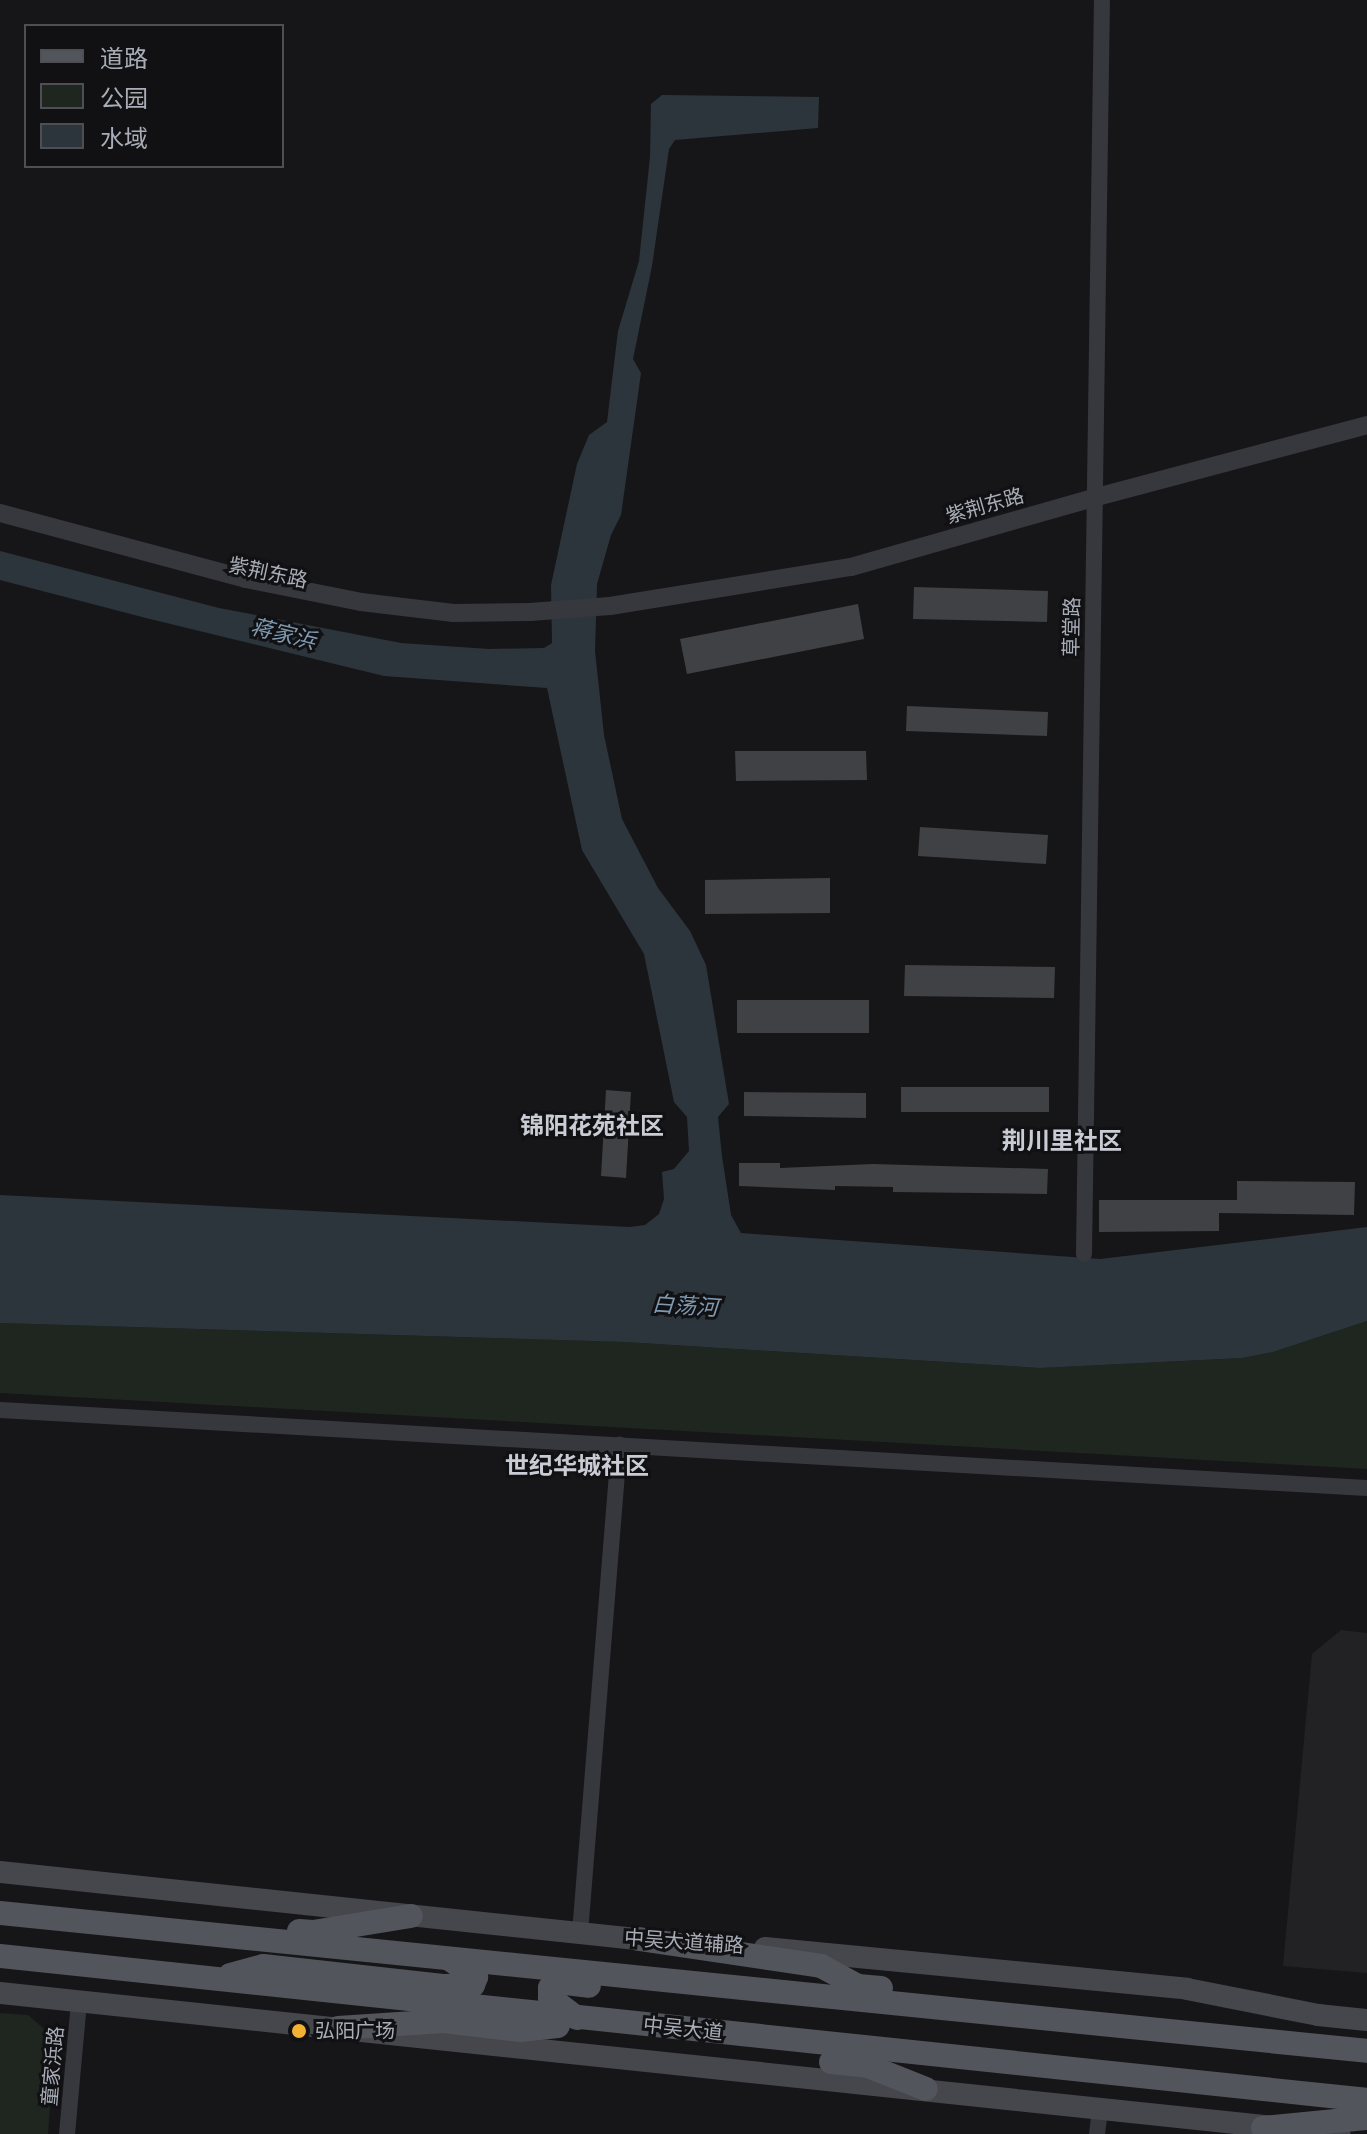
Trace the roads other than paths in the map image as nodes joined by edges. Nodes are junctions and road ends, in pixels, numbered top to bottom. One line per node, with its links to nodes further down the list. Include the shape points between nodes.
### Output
1 (1102, 0): 4 (street, 草堂路)
2 (1367, 425): 4 (street, 紫荆东路)
3 (1367, 437): 4 (street, 紫荆东路)
4 (1093, 503): 7 (street, 紫荆东路, via 851,567 611,610); 8 (street, 草堂路)
5 (0, 513): 7 (street, 紫荆东路, via 246,579 361,602)
6 (0, 526): 7 (street, 紫荆东路, via 326,608 424,621)
7 (532, 617)
8 (1084, 1254)
9 (0, 1410): 10 (street)
10 (619, 1445): 11 (street); 16 (street)
11 (1367, 1488)
12 (0, 1872): 14 (main road, 中吴大道辅路)
13 (0, 1913): 15 (main road)
14 (411, 1916): 15 (main road, via 313,1932 229,1922); 16 (main road, 中吴大道辅路)
15 (161, 1929): 19 (main road)
16 (580, 1933): 17 (main road, 中吴大道辅路)
17 (639, 1939): 24 (main road, via 821,1966 858,1986 919,1991); 26 (main road, 中吴大道辅路, via 1187,1989)
18 (0, 1956): 20 (main road, 中吴大道)
19 (446, 1958): 20 (main road, via 476,1977 473,1985 263,1966); 21 (main road)
20 (216, 1979): 25 (main road, 中吴大道)
21 (786, 1992): 24 (main road); 25 (main road, via 724,2000 566,1983 550,1988 550,1998)
22 (0, 1993): 23 (main road)
23 (79, 2001): 27 (main road); 35 (street, 童家浜路)
24 (983, 2012): 29 (main road)
25 (588, 2019): 27 (main road, via 520,2030 444,2021); 28 (main road, 中吴大道)
26 (1367, 2020)
27 (338, 2028): 30 (main road)
28 (736, 2035): 30 (main road, via 808,2059 868,2066); 31 (main road, 中吴大道)
29 (1367, 2051)
30 (926, 2089): 32 (main road)
31 (1367, 2100)
32 (1100, 2108): 34 (main road); 36 (street)
33 (1367, 2118): 34 (main road)
34 (1263, 2128): 37 (main road)
35 (67, 2134)
36 (1097, 2134)
37 (1340, 2134)

